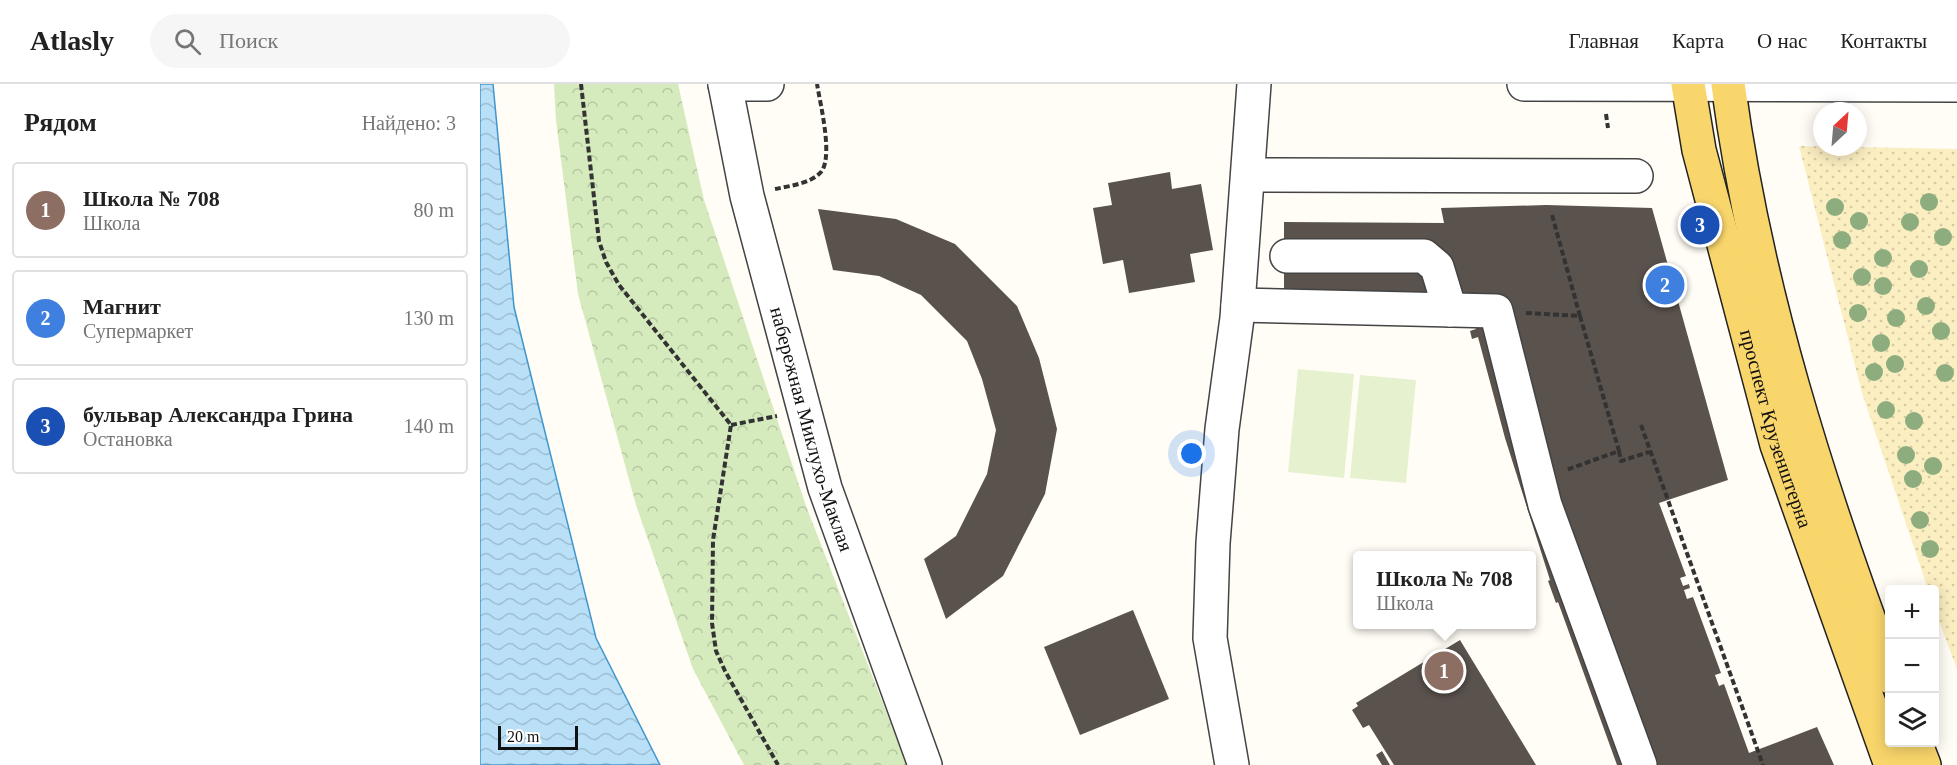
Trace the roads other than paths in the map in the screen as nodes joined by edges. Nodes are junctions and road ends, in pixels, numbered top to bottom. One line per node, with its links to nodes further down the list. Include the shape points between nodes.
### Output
1 (725, 84): 2 (street); 15 (street, набережная Миклухо-Маклая, via 747,196 825,488)
2 (767, 84)
3 (1254, 84): 8 (street)
4 (1524, 84): 5 (street)
5 (1688, 84): 6 (street); 18 (main road, проспект Крузенштерна, via 1699,150 1777,445)
6 (1728, 84): 7 (street); 13 (main road, проспект Крузенштерна, via 1736,150 1759,261 1808,436)
7 (1957, 85)
8 (1248, 174): 9 (street); 11 (street)
9 (1636, 176)
10 (1287, 256): 12 (street, via 1424,256 1437,267)
11 (1238, 305): 12 (street); 16 (street, via 1222,429 1210,638)
12 (1450, 310): 17 (street, via 1496,311 1545,505)
13 (1885, 663)
14 (1917, 747): 19 (main road)
15 (925, 765)
16 (1232, 765)
17 (1640, 765)
18 (1891, 765)
19 (1924, 765)

